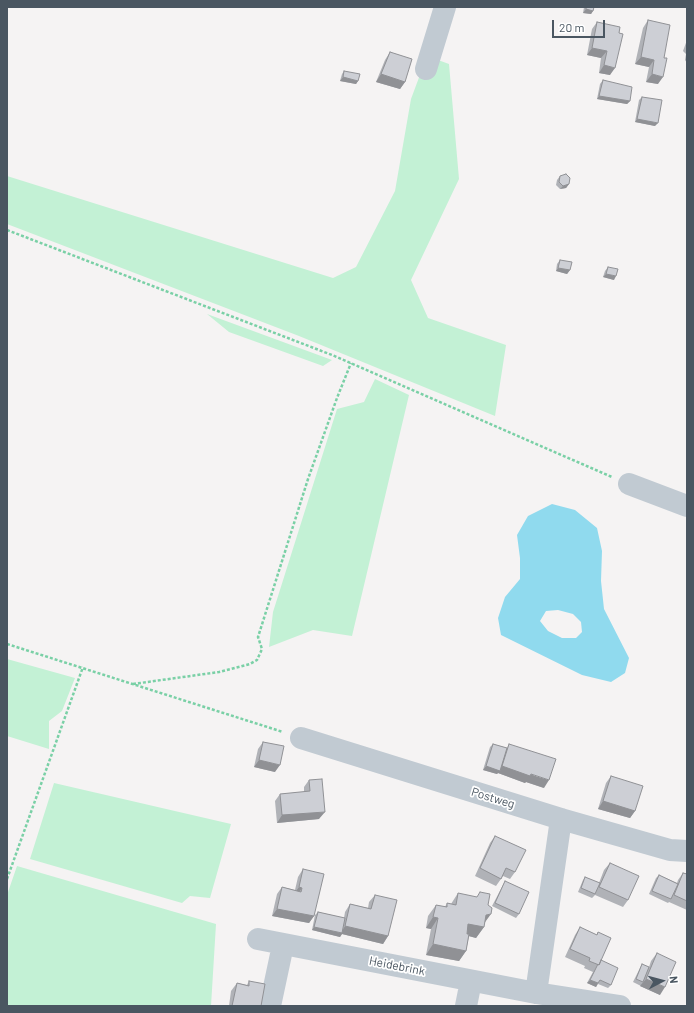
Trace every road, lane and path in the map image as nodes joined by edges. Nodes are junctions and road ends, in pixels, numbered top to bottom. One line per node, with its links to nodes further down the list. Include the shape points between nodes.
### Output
1 (445, 7): 2 (street)
2 (426, 69)
3 (7, 230): 4 (path)
4 (351, 363): 5 (path); 9 (path, via 308,479 258,637 262,649 257,660 219,672)
5 (629, 484): 6 (street)
6 (687, 506)
7 (7, 644): 8 (path)
8 (83, 667): 9 (path); 13 (path)
9 (133, 684): 10 (path)
10 (301, 738): 11 (street, Postweg)
11 (561, 819): 12 (street, Postweg, via 670,850); 17 (street)
12 (687, 851)
13 (7, 879)
14 (258, 939): 15 (street, Heidebrink)
15 (283, 945): 16 (street, Heidebrink); 18 (street)
16 (471, 981): 17 (street, Heidebrink); 19 (street)
17 (536, 993): 20 (street, Heidebrink)
18 (270, 1006)
19 (466, 1006)
20 (620, 1006)

